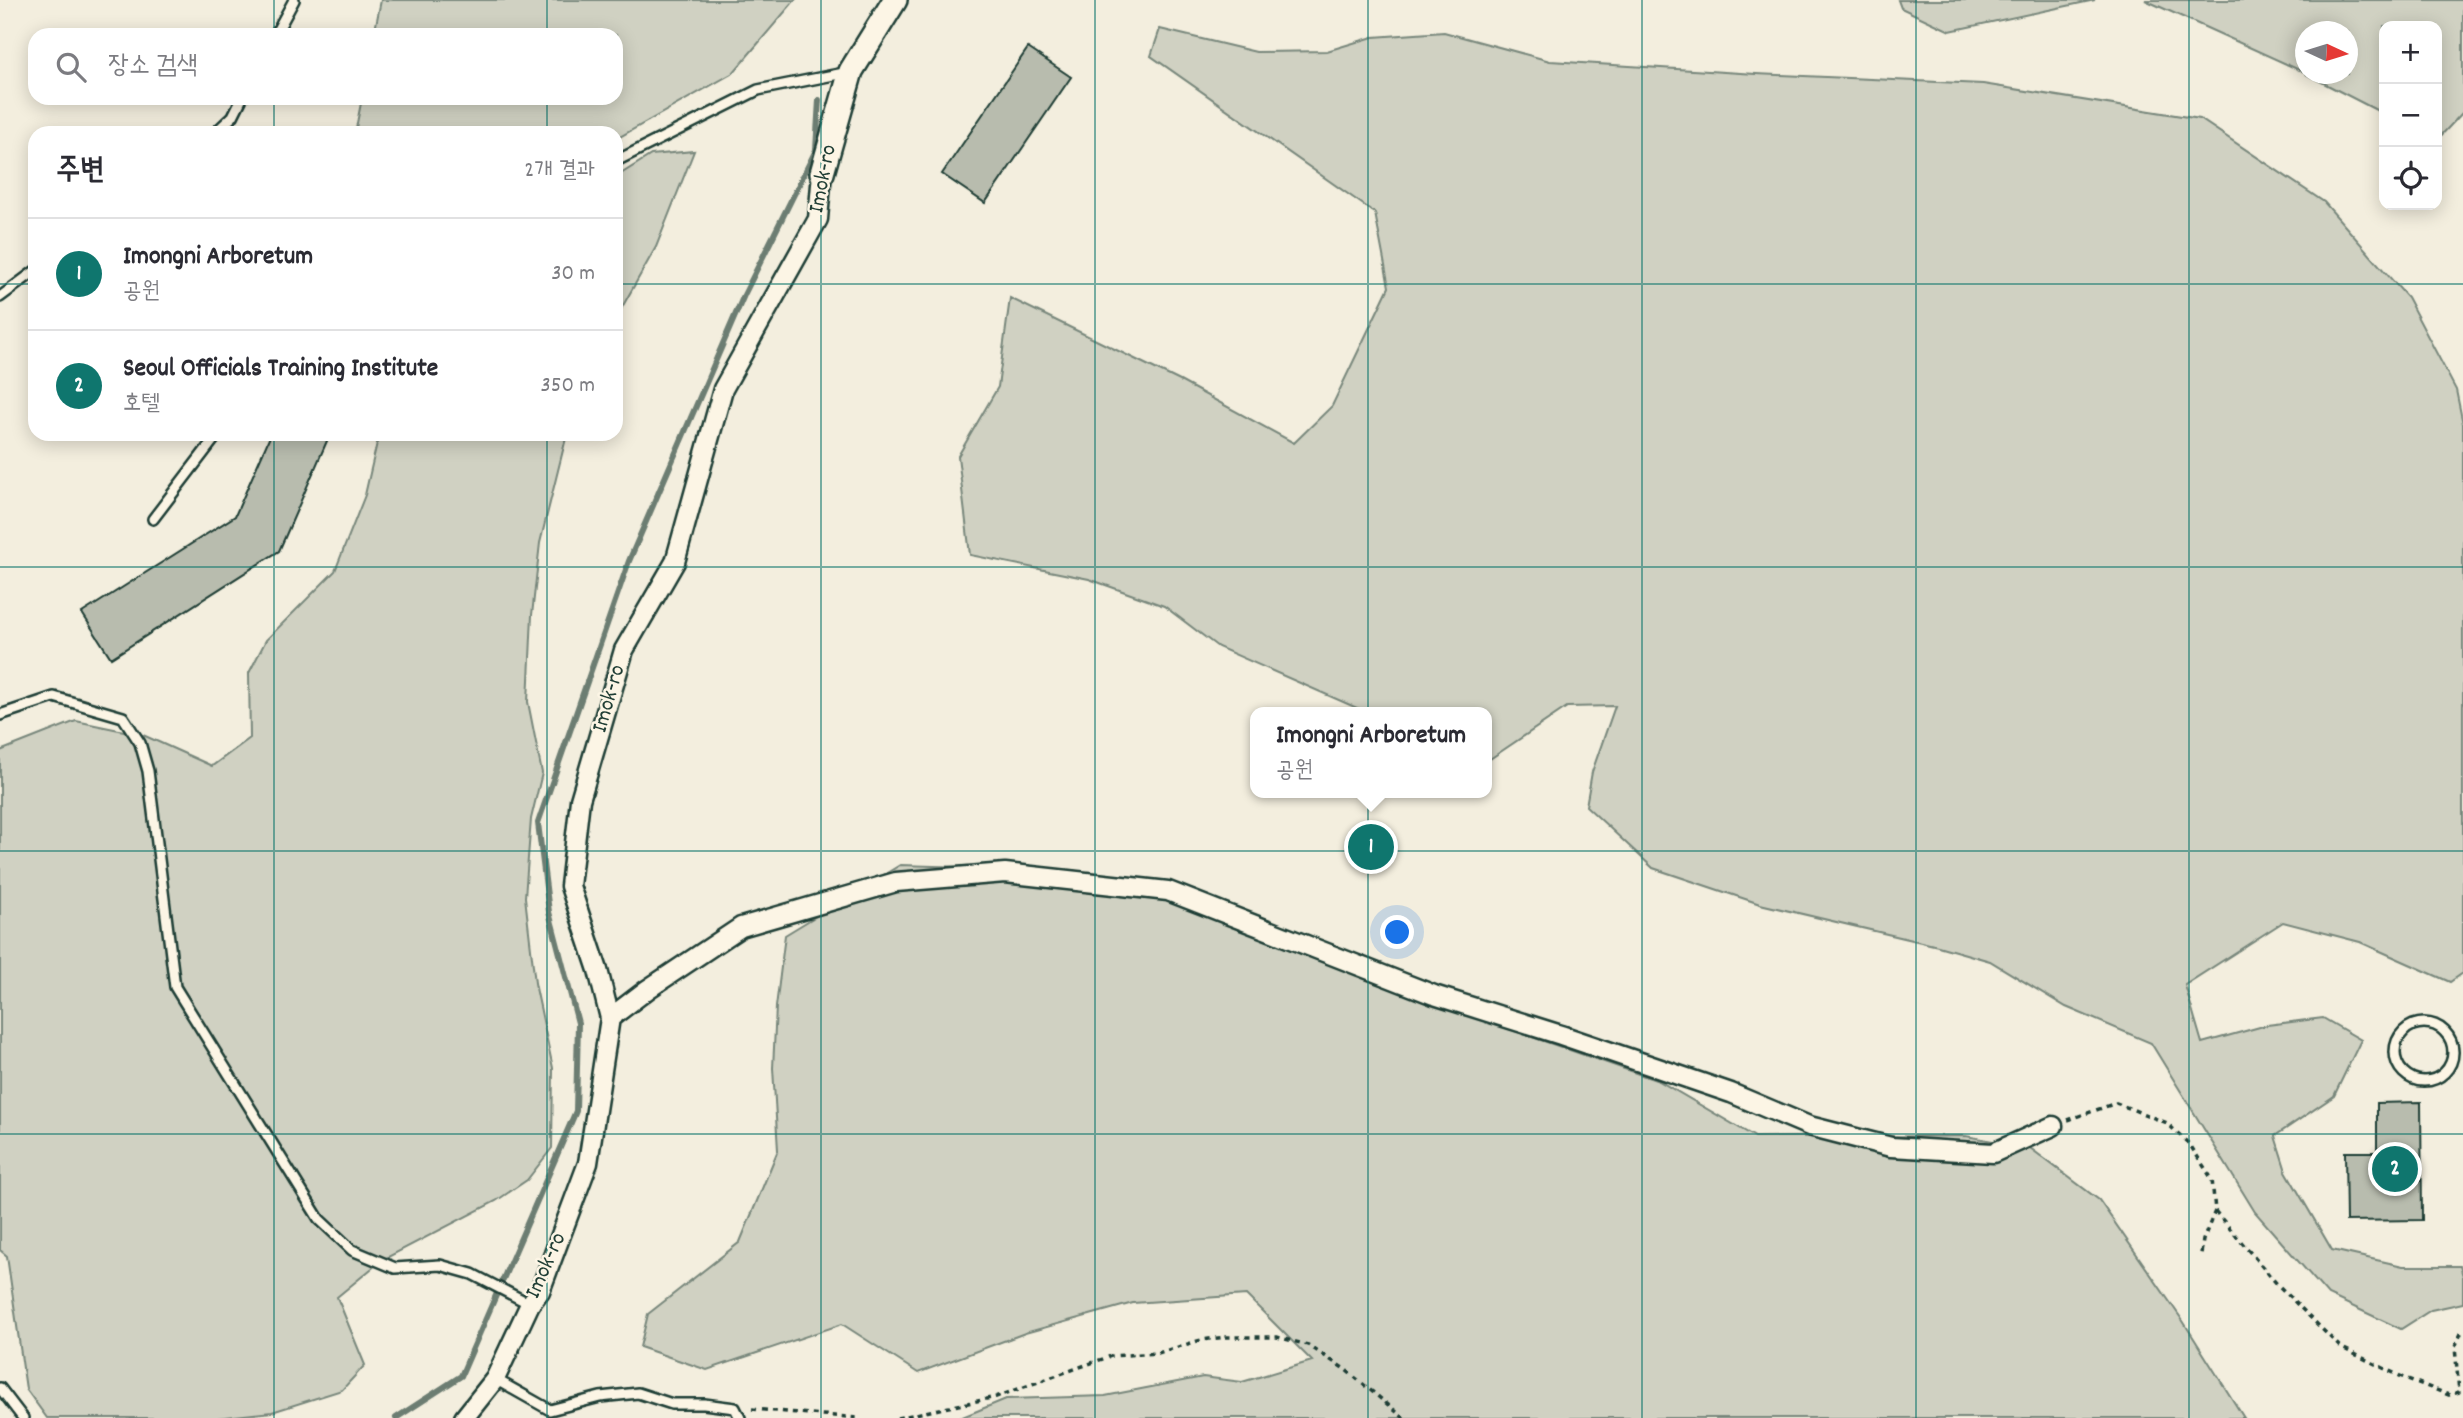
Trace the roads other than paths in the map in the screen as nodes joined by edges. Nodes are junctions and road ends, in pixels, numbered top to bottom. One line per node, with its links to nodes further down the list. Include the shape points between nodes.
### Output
1 (293, 0): 3 (lane)
2 (895, 0): 4 (street, Imok-ro)
3 (279, 28)
4 (851, 71): 7 (lane, via 758,90); 8 (street, Imok-ro)
5 (238, 105): 6 (lane)
6 (222, 126)
7 (623, 157)
8 (822, 173): 14 (street, Imok-ro, via 818,219 723,389 675,562 624,650 580,800 570,886)
9 (28, 276): 10 (lane)
10 (0, 297)
11 (213, 441): 12 (lane)
12 (153, 519)
13 (0, 715): 18 (lane, via 54,696 123,717 140,743 148,771 175,987 319,1219 352,1250 395,1268 440,1265 472,1274)
14 (610, 1018): 17 (street, via 741,927 896,882 1005,873 1168,891 1434,995 1731,1093 1809,1126 1891,1147 1993,1153); 18 (street, Imok-ro, via 588,1163 540,1291)
15 (2463, 1041): 16 (lane)
16 (2453, 1045): 16 (lane, via 2438,1026 2414,1024 2397,1041 2395,1053 2404,1073 2423,1082 2444,1075 2454,1056)
17 (2053, 1126)
18 (530, 1304): 19 (street, Imok-ro)
19 (495, 1379): 22 (street, Imok-ro); 23 (lane, via 550,1410 638,1393 673,1404 735,1408)
20 (0, 1388): 21 (lane)
21 (23, 1418)
22 (464, 1418)
23 (740, 1418)

